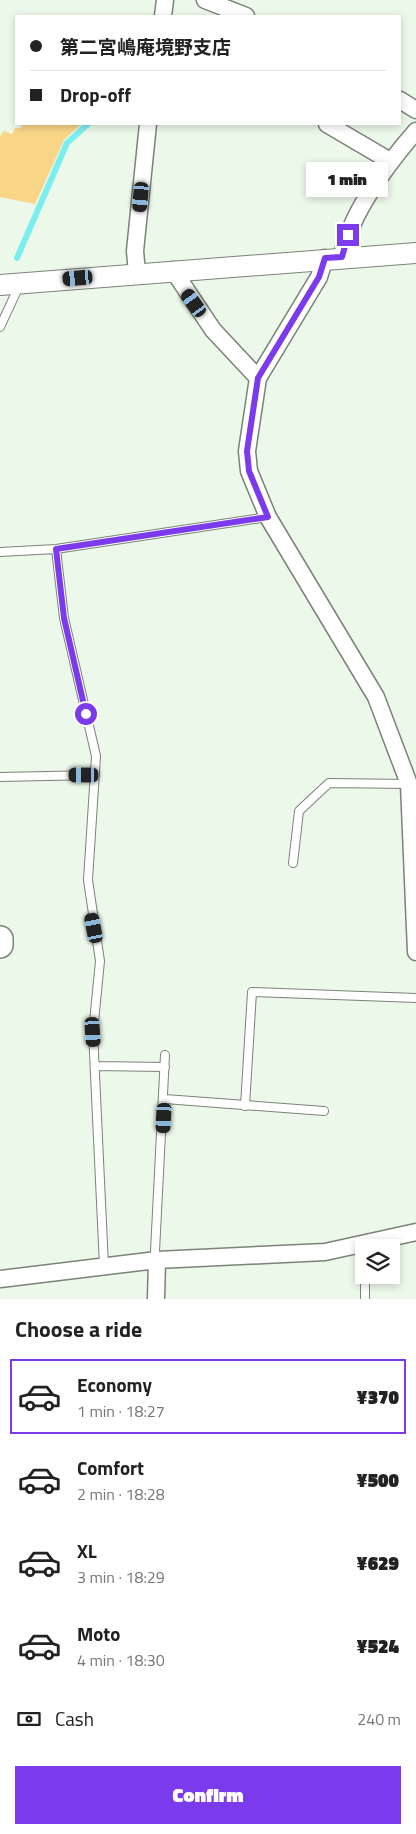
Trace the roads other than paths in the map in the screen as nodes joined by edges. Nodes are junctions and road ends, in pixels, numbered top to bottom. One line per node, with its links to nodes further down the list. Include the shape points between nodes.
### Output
1 (165, 0): 3 (street)
2 (204, 0): 4 (street)
3 (163, 15)
4 (243, 15)
5 (401, 101): 6 (street)
6 (416, 110)
7 (148, 125): 14 (street, via 136,251)
8 (329, 125): 10 (street)
9 (416, 131): 10 (street)
10 (390, 161): 12 (street)
11 (416, 253): 12 (street)
12 (333, 258): 13 (street); 17 (street)
13 (173, 270): 14 (street); 17 (street, via 213,330)
14 (137, 273): 15 (street)
15 (10, 284): 16 (lane)
16 (0, 327)
17 (258, 378): 18 (street, via 247,451 249,471)
18 (268, 517): 19 (lane); 23 (street, via 376,697)
19 (56, 549): 20 (lane); 21 (lane, via 64,618 94,736)
20 (0, 552)
21 (95, 776): 22 (lane); 30 (lane, via 88,880 100,961 93,1032)
22 (0, 777)
23 (409, 784): 24 (lane, via 329,783 299,810); 27 (street)
24 (293, 863)
25 (0, 939): 26 (main road)
26 (0, 945)
27 (416, 952)
28 (416, 998): 33 (lane, via 252,992)
29 (165, 1055): 31 (lane)
30 (95, 1066): 31 (lane); 39 (lane)
31 (165, 1068): 32 (lane)
32 (165, 1099): 33 (lane); 38 (lane)
33 (245, 1106): 34 (lane)
34 (324, 1110)
35 (416, 1232): 36 (street)
36 (384, 1239)
37 (355, 1245): 38 (street, via 325,1252)
38 (157, 1260): 39 (street); 42 (street)
39 (104, 1266): 40 (street)
40 (0, 1279)
41 (365, 1284): 43 (lane)
42 (156, 1299)
43 (365, 1299)

